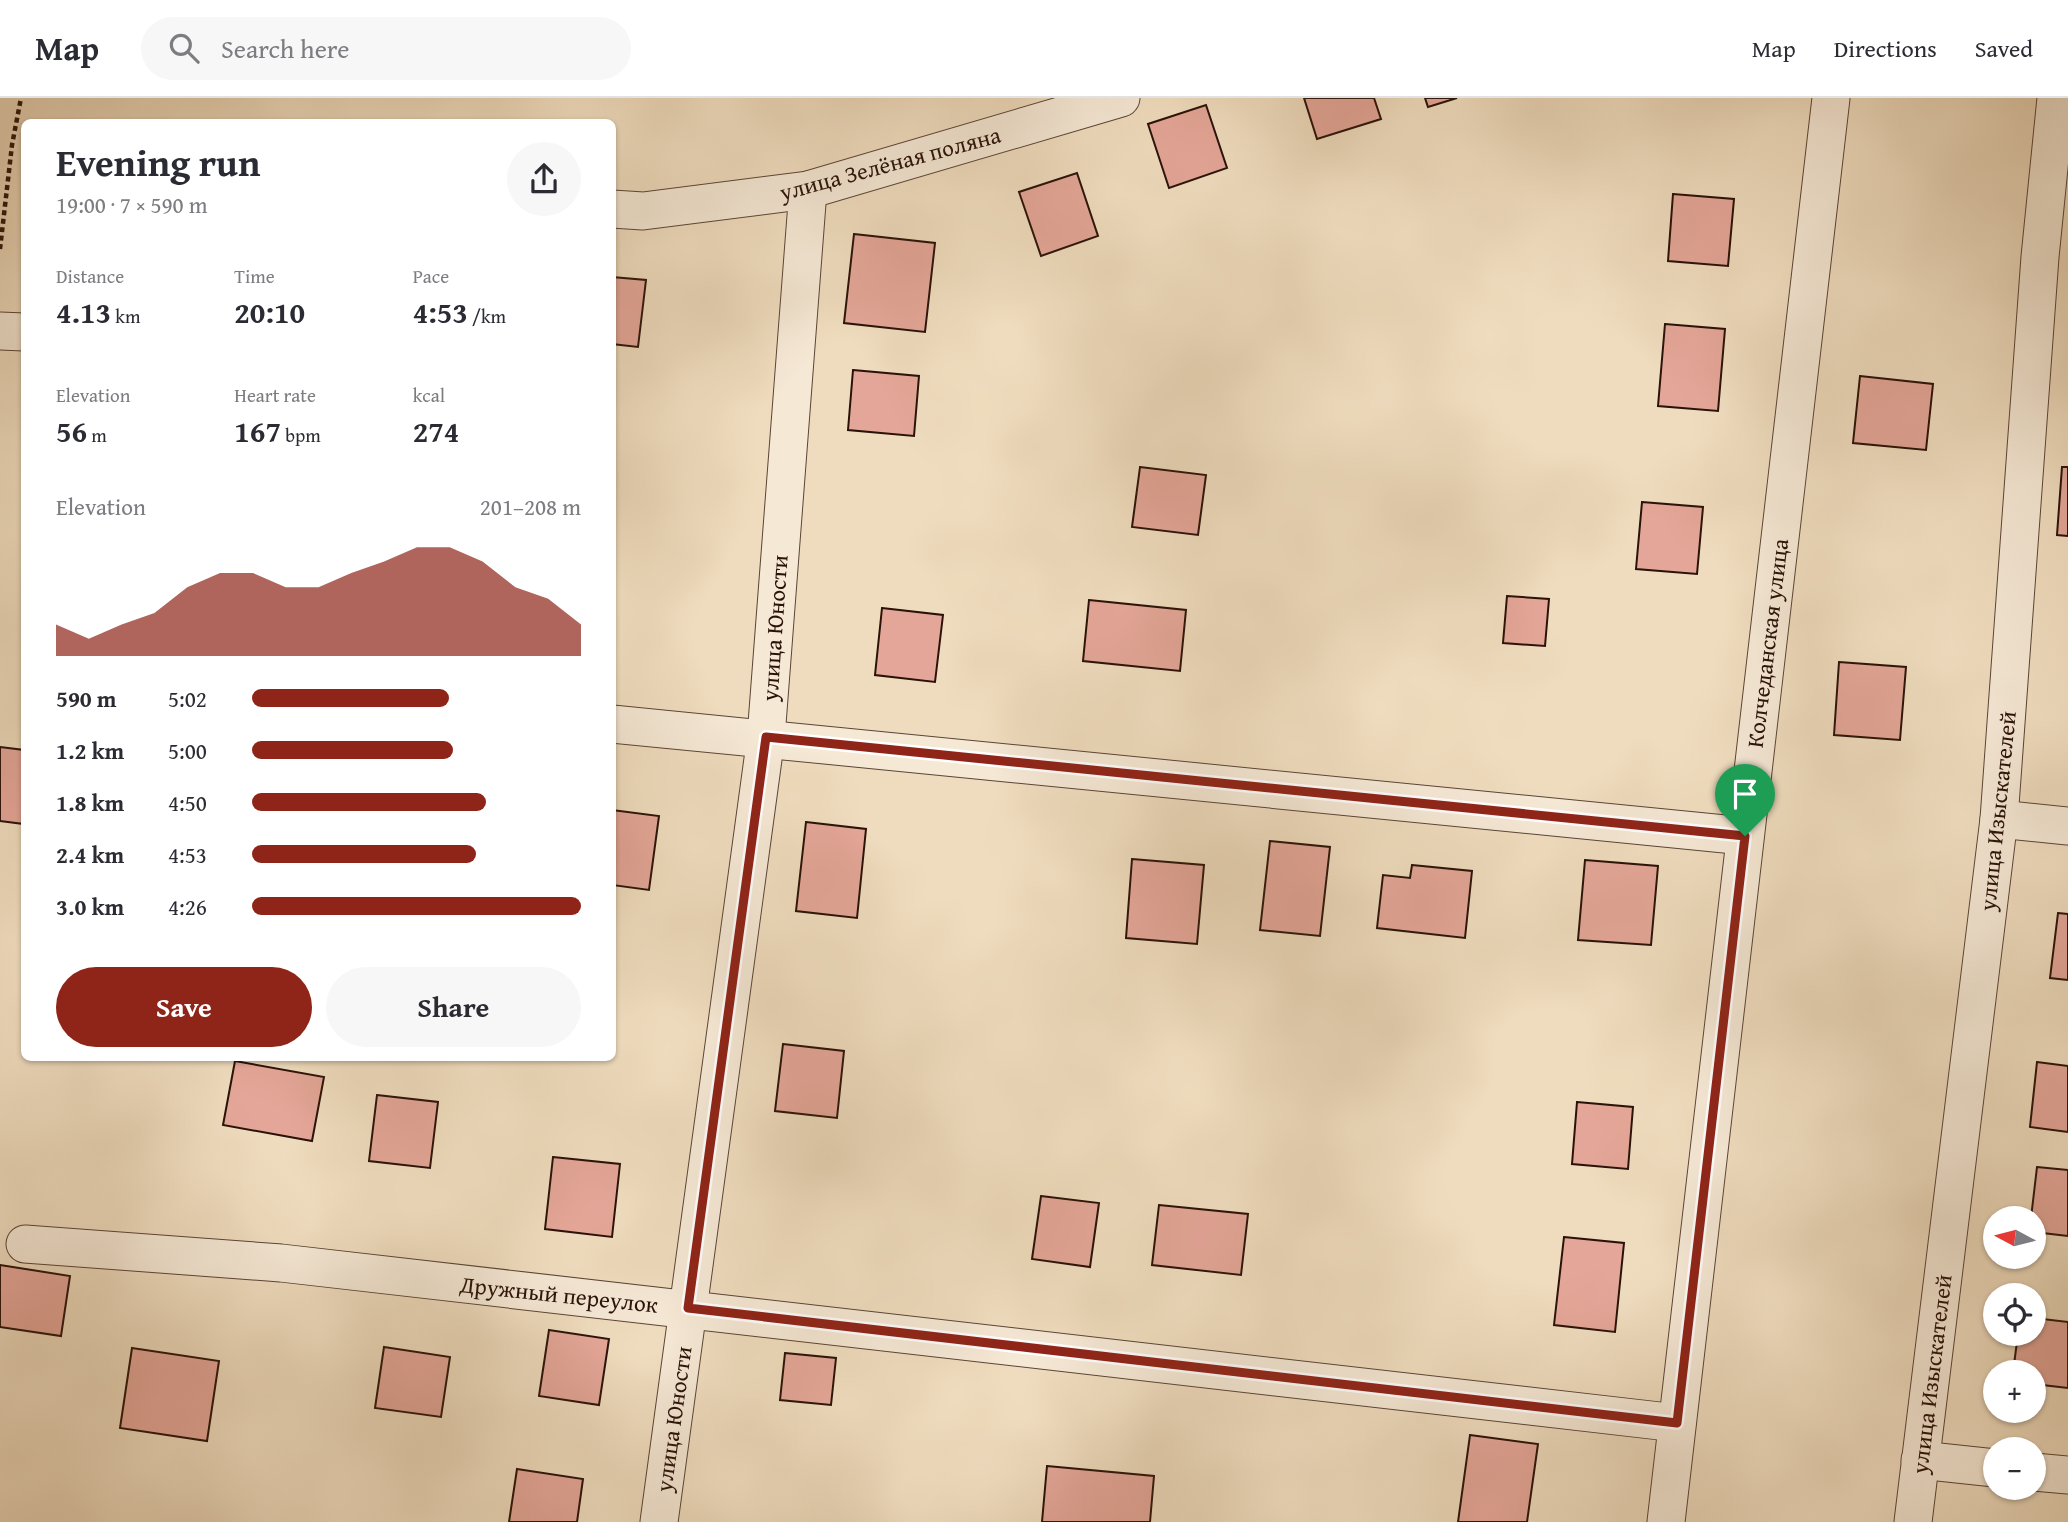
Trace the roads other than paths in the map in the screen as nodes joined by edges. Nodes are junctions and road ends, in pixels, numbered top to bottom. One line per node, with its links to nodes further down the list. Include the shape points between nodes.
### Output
1 (1121, 98): 4 (street, улица Зелёная поляна)
2 (1831, 98): 13 (street, Колчеданская улица)
3 (2056, 98): 6 (street, улица Изыскателей)
4 (808, 190): 5 (street, улица Зелёная поляна, via 643,211); 10 (street, улица Юности)
5 (616, 209)
6 (2054, 258): 11 (street, улица Изыскателей)
7 (0, 331): 8 (street)
8 (21, 332)
9 (616, 724): 10 (street)
10 (766, 737): 13 (street); 15 (street, улица Юности)
11 (1999, 818): 12 (street); 17 (street, улица Изыскателей)
12 (2068, 826)
13 (1745, 836): 16 (street, Колчеданская улица)
14 (24, 1244): 15 (street, Дружный переулок, via 281,1263)
15 (688, 1308): 16 (street, Дружный переулок); 21 (street, улица Юности)
16 (1677, 1423): 22 (street, Колчеданская улица)
17 (1920, 1460): 18 (street); 23 (street, улица Изыскателей)
18 (1983, 1467)
19 (2046, 1473): 20 (street)
20 (2068, 1475)
21 (659, 1522)
22 (1666, 1522)
23 (1913, 1522)

